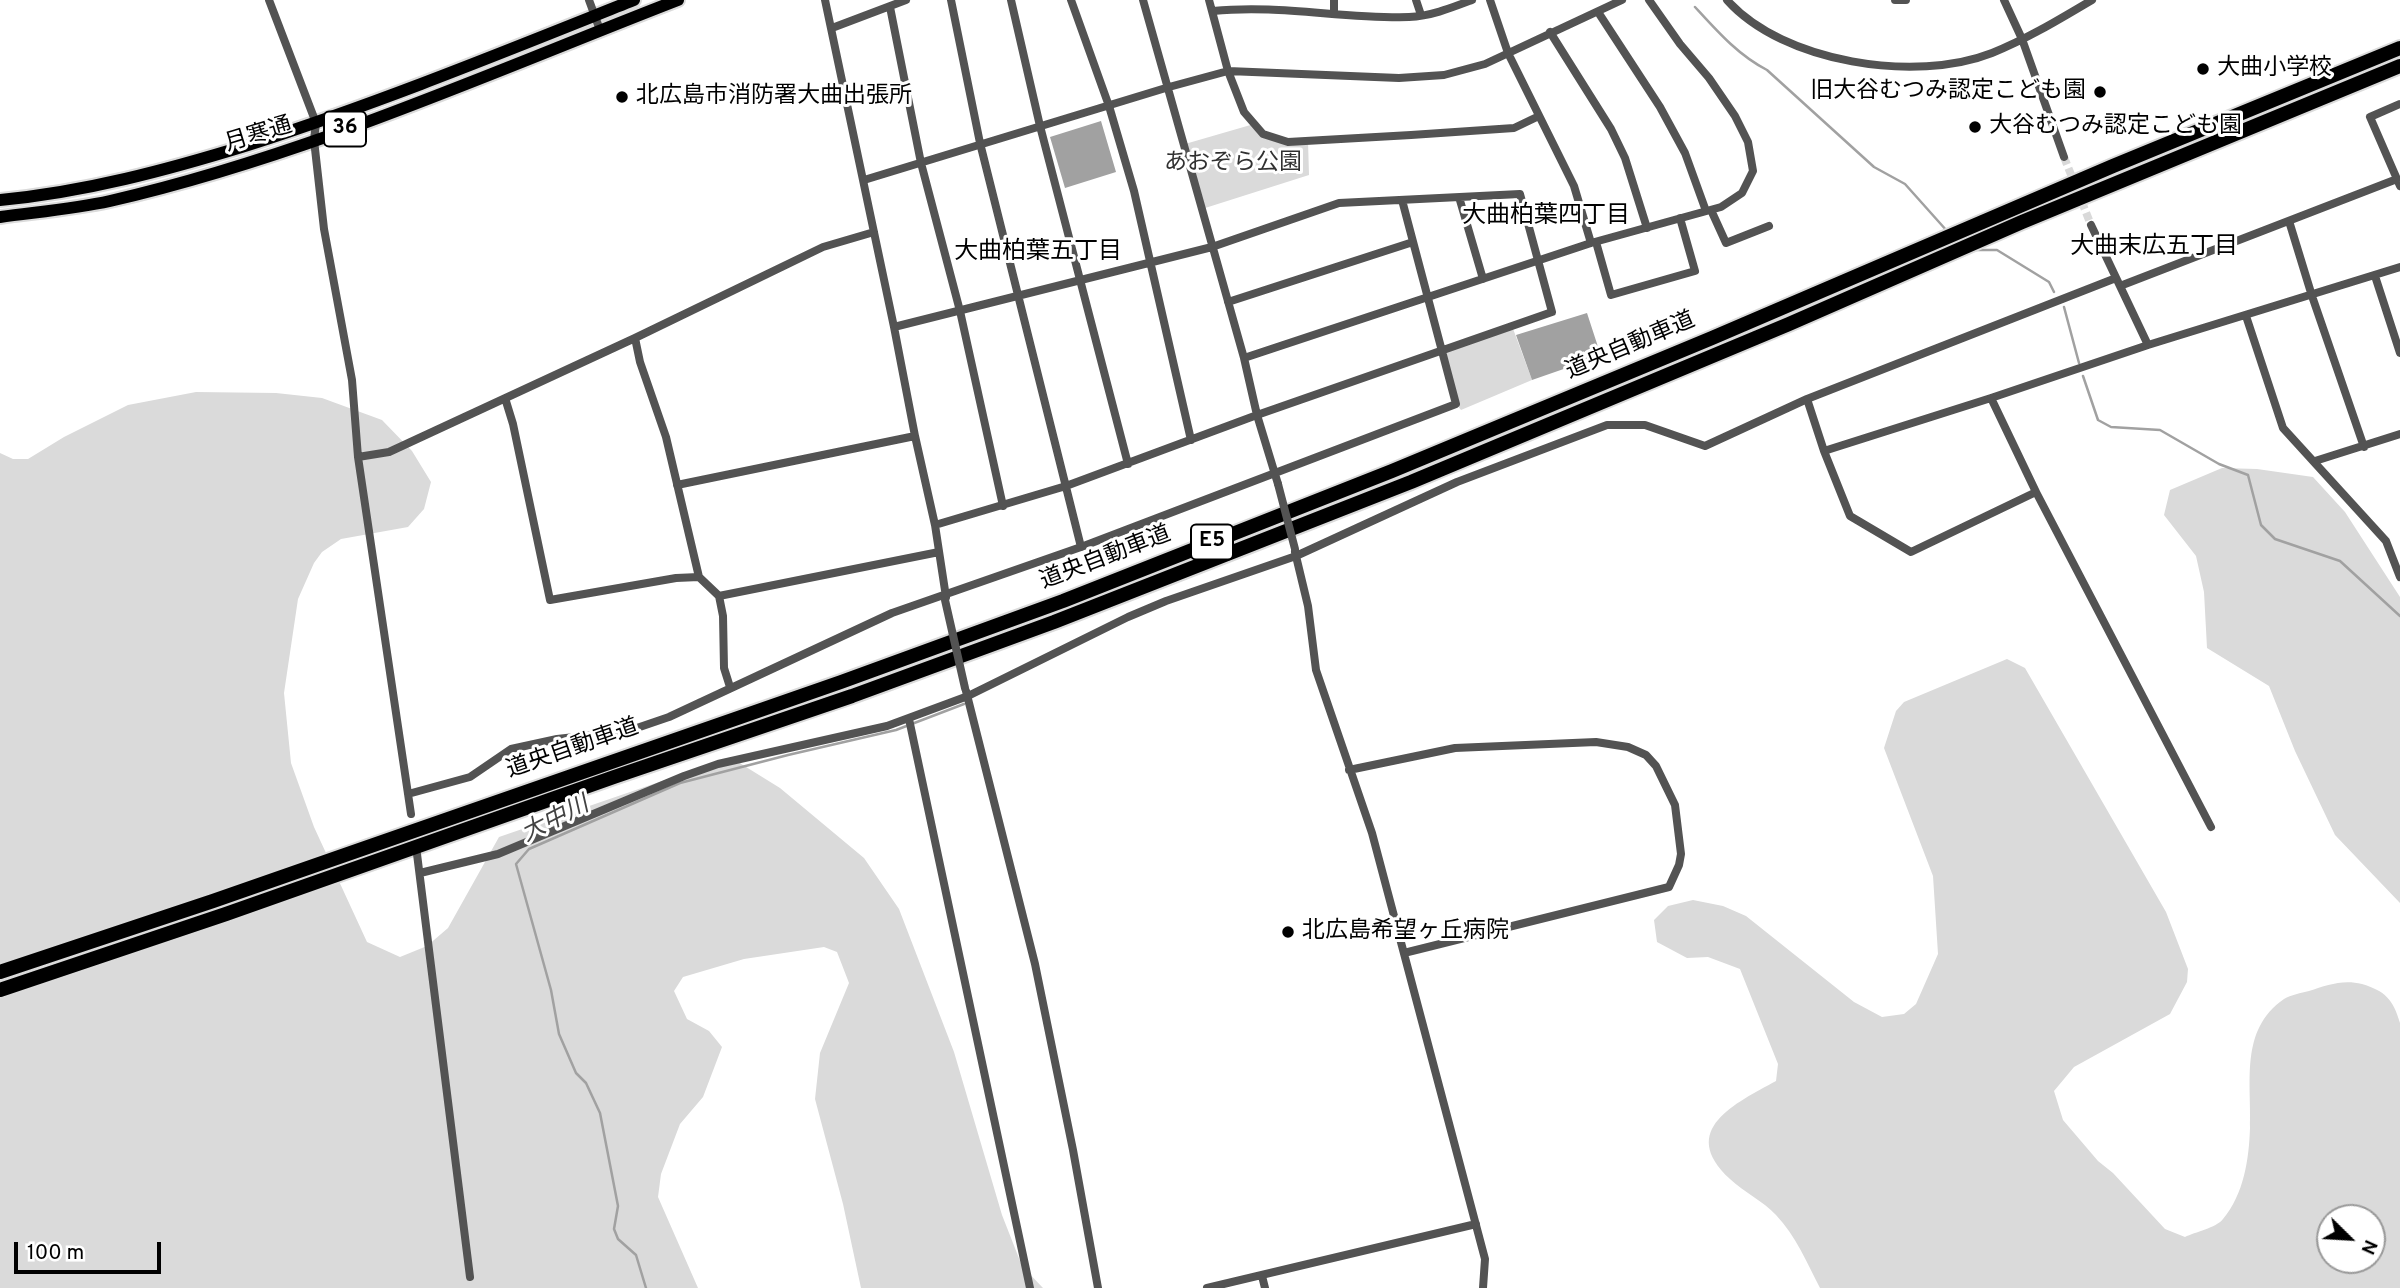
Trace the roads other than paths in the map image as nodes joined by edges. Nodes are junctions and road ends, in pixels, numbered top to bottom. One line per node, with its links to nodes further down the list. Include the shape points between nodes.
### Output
1 (269, 0): 43 (street)
2 (589, 0): 30 (street)
3 (635, 0): 30 (highway, 月寒通 / 36)
4 (678, 0): 32 (highway, 月寒通 / 36)
5 (825, 0): 31 (street)
6 (906, 0): 25 (street)
7 (951, 0): 46 (street)
8 (1011, 0): 44 (street)
9 (1071, 0): 41 (street)
10 (1143, 0): 39 (street)
11 (1209, 0): 26 (street)
12 (1335, 0): 28 (street)
13 (1416, 0): 29 (street)
14 (1472, 0): 29 (street, via 1444,12)
15 (1490, 0): 36 (street)
16 (1622, 0): 27 (street)
17 (1649, 0): 54 (street, via 1709,78 1748,142 1753,171 1742,193)
18 (1727, 0): 34 (street, via 1762,30 1848,62 1899,67 1946,64 1991,53)
19 (1895, 0): 20 (street)
20 (1906, 0)
21 (2004, 0): 34 (street)
22 (2092, 0): 24 (street)
23 (1272, 4): 26 (street); 28 (street)
24 (2076, 4): 34 (street)
25 (890, 7): 31 (street); 48 (street)
26 (1213, 11): 38 (street)
27 (1598, 12): 33 (street); 54 (street, via 1660,107)
28 (1334, 13): 29 (street)
29 (1421, 15)
30 (595, 16): 32 (street); 43 (highway, 月寒通 / 36)
31 (832, 28): 49 (street)
32 (600, 30): 45 (highway, 月寒通 / 36)
33 (1550, 32): 36 (street); 60 (street, via 1626,158)
34 (2022, 39): 47 (street)
35 (2400, 48): 119 (highway, 道央自動車道 / E5, via 1392,471 1063,601 853,678)
36 (1508, 53): 38 (street, via 1444,75 1399,78); 42 (street)
37 (2400, 66): 120 (highway, 道央自動車道 / E5, via 1411,482 1042,626)
38 (1228, 71): 39 (street); 42 (street, via 1244,112 1263,134 1288,142 1514,128)
39 (1169, 87): 41 (street); 64 (street)
40 (2400, 104): 50 (street, via 2370,117)
41 (1109, 106): 44 (street); 66 (street)
42 (1539, 116): 63 (street, via 1574,186)
43 (316, 123): 45 (street); 52 (highway, 月寒通 / 36, via 166,170)
44 (1040, 126): 46 (street); 70 (street)
45 (314, 140): 55 (highway, 月寒通 / 36, via 107,202); 93 (street, via 324,229 352,380)
46 (980, 143): 48 (street); 72 (street)
47 (2064, 157)
48 (921, 163): 49 (street); 76 (street)
49 (863, 180): 61 (street)
50 (2398, 182): 57 (street)
51 (1459, 197): 53 (street); 65 (street, via 1520,194); 69 (street)
52 (0, 200)
53 (1402, 200): 62 (street); 64 (street, via 1339,203)
54 (1708, 210): 56 (street); 59 (street, via 1726,243)
55 (0, 217)
56 (1681, 218): 60 (street); 63 (street, via 1695,271 1611,295)
57 (2289, 221): 71 (street); 73 (street)
58 (2091, 225): 71 (street)
59 (1769, 226)
60 (1647, 228): 63 (street)
61 (874, 232): 78 (street); 79 (street, via 823,247)
62 (1413, 242): 74 (street); 75 (street)
63 (1593, 243): 65 (street)
64 (1212, 247): 66 (street); 75 (street)
65 (1539, 260): 69 (street); 81 (street, via 1552,312)
66 (1151, 263): 70 (street); 90 (street)
67 (2400, 267): 68 (street)
68 (2375, 276): 73 (street); 82 (street)
69 (1483, 279): 74 (street)
70 (1081, 281): 72 (street); 95 (street)
71 (2118, 282): 80 (street); 86 (street)
72 (1020, 296): 76 (street); 98 (street)
73 (2312, 296): 77 (street); 91 (street)
74 (1428, 297): 81 (street); 83 (street)
75 (1228, 302): 83 (street)
76 (960, 311): 78 (street); 100 (street)
77 (2246, 316): 80 (street); 94 (street, via 2283,428)
78 (894, 327): 89 (street)
79 (635, 338): 84 (street); 97 (street)
80 (2148, 345): 85 (street)
81 (1443, 349): 87 (street); 96 (street, via 1457,404)
82 (2400, 354)
83 (1244, 358): 87 (street)
84 (505, 398): 93 (street, via 389,452); 105 (street, via 550,600)
85 (1991, 398): 92 (street); 99 (street)
86 (1807, 399): 92 (street); 104 (street, via 1705,446 1645,425 1607,425 1457,482)
87 (1257, 415): 90 (street); 96 (street)
88 (2400, 435): 91 (street)
89 (915, 436): 97 (street); 101 (street)
90 (1191, 440): 95 (street)
91 (2364, 447): 94 (street)
92 (1824, 450): 99 (street, via 1850,516 1911,552)
93 (358, 457): 113 (street)
94 (2315, 461): 106 (street, via 2386,541)
95 (1128, 464): 98 (street)
96 (1275, 473): 102 (street); 104 (street, bridge)
97 (677, 485): 105 (street)
98 (1066, 486): 100 (street); 102 (street)
99 (2036, 492): 115 (street)
100 (1003, 506): 101 (street)
101 (936, 525): 103 (street)
102 (1081, 547): 108 (street)
103 (939, 552): 107 (street); 108 (street)
104 (1295, 553): 110 (street, via 1128,617); 112 (street, via 1316,670)
105 (699, 577): 107 (street)
106 (2400, 577)
107 (719, 596): 109 (street, via 724,668)
108 (946, 596): 109 (street, via 892,613); 110 (street, bridge)
109 (730, 687): 113 (street, via 628,731 511,749 470,777)
110 (967, 692): 111 (street); 125 (street, via 1035,964)
111 (909, 719): 117 (street, via 718,764 498,854); 124 (street)
112 (1349, 770): 118 (street, via 1372,833); 118 (street, via 1455,748 1596,742 1646,754 1675,805 1681,854 1669,887)
113 (408, 794): 114 (street)
114 (411, 814)
115 (2211, 827)
116 (417, 855): 117 (street)
117 (420, 873): 123 (street)
118 (1404, 953): 121 (street)
119 (0, 972)
120 (0, 990)
121 (1476, 1224): 122 (street); 128 (street, via 1485,1259)
122 (1262, 1276): 126 (street); 127 (street)
123 (470, 1277)
124 (1030, 1288)
125 (1098, 1288)
126 (1207, 1288)
127 (1265, 1288)
128 (1483, 1288)

